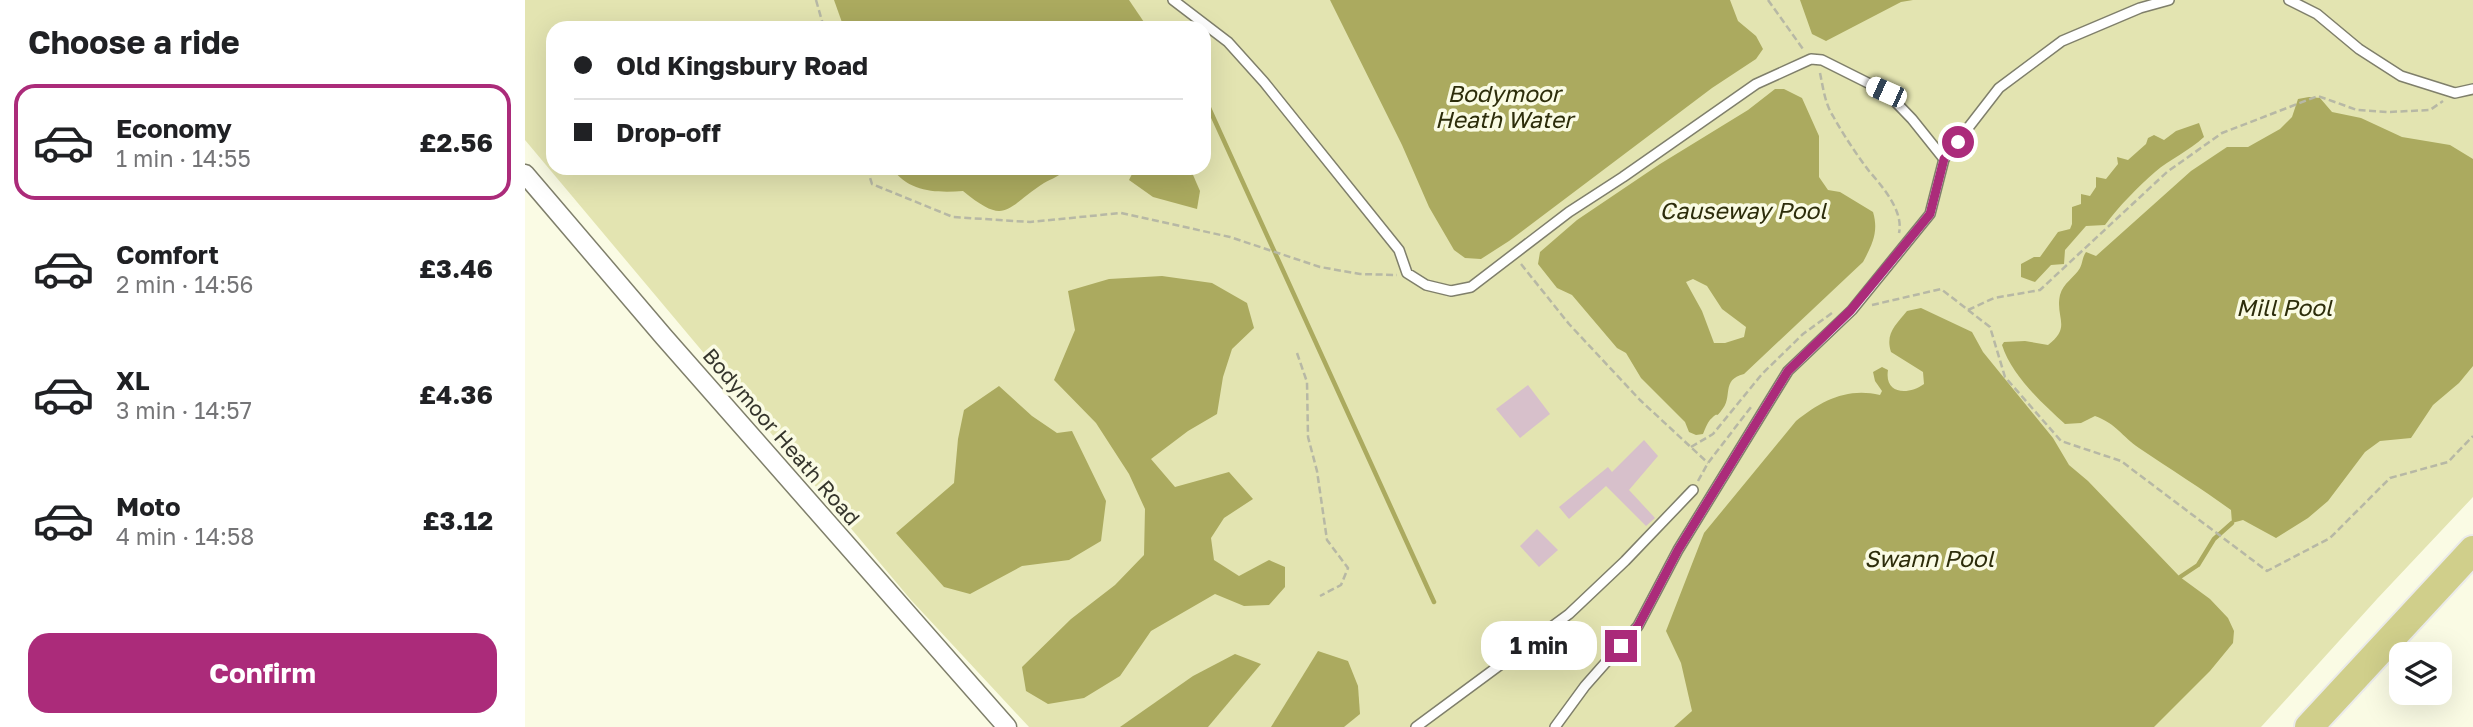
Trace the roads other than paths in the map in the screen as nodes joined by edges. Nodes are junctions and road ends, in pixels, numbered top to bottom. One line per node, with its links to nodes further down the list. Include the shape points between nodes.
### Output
1 (1173, 0): 4 (lane)
2 (2169, 0): 7 (lane, via 2062,41 1999,88)
3 (2289, 0): 6 (lane, via 2317,14 2401,76 2455,93)
4 (1200, 21)
5 (1211, 30): 7 (lane, via 1263,82 1399,250 1407,273 1426,285 1451,291 1471,287 1569,212 1756,84 1811,59 1822,60 1886,92)
6 (2473, 89)
7 (1944, 159): 13 (lane, via 1930,214 1851,310 1788,371 1678,550 1638,626)
8 (525, 174): 11 (street, Bodymoor Heath Road)
9 (1693, 490): 12 (lane, via 1569,614)
10 (2473, 550): 14 (main road)
11 (1007, 727)
12 (1416, 727)
13 (1555, 727)
14 (2309, 727)

